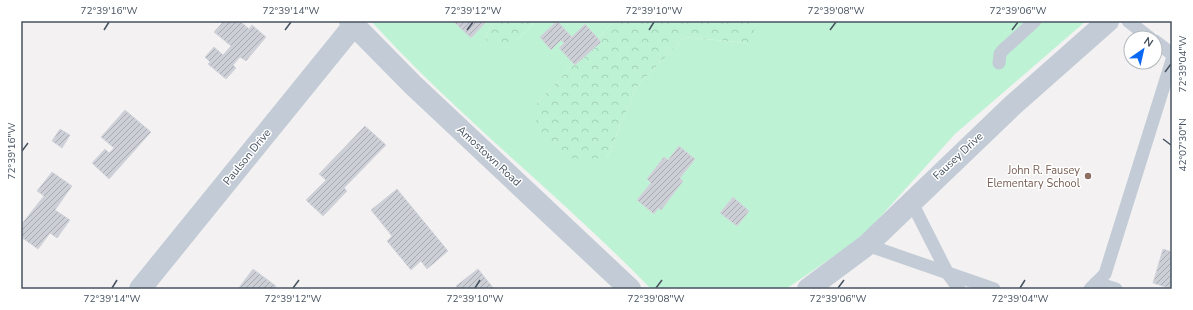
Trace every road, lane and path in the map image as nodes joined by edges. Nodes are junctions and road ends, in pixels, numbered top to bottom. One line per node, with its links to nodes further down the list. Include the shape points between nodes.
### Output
1 (1036, 21): 9 (lane, via 1003,50)
2 (1108, 21): 10 (street, Fausey Drive)
3 (1128, 21): 5 (lane)
4 (352, 23): 14 (street, Paulson Drive); 15 (street, Amostown Road, via 418,90)
5 (1140, 30)
6 (1163, 48): 7 (lane)
7 (1172, 54)
8 (1172, 60): 13 (lane, via 1105,274)
9 (999, 63)
10 (911, 200): 11 (street, Fausey Drive); 12 (lane)
11 (867, 245): 12 (lane); 16 (street, Fausey Drive)
12 (948, 274): 17 (lane); 18 (lane)
13 (1093, 286): 19 (lane)
14 (140, 289)
15 (630, 289)
16 (808, 289)
17 (959, 289)
18 (994, 289)
19 (1116, 289)

